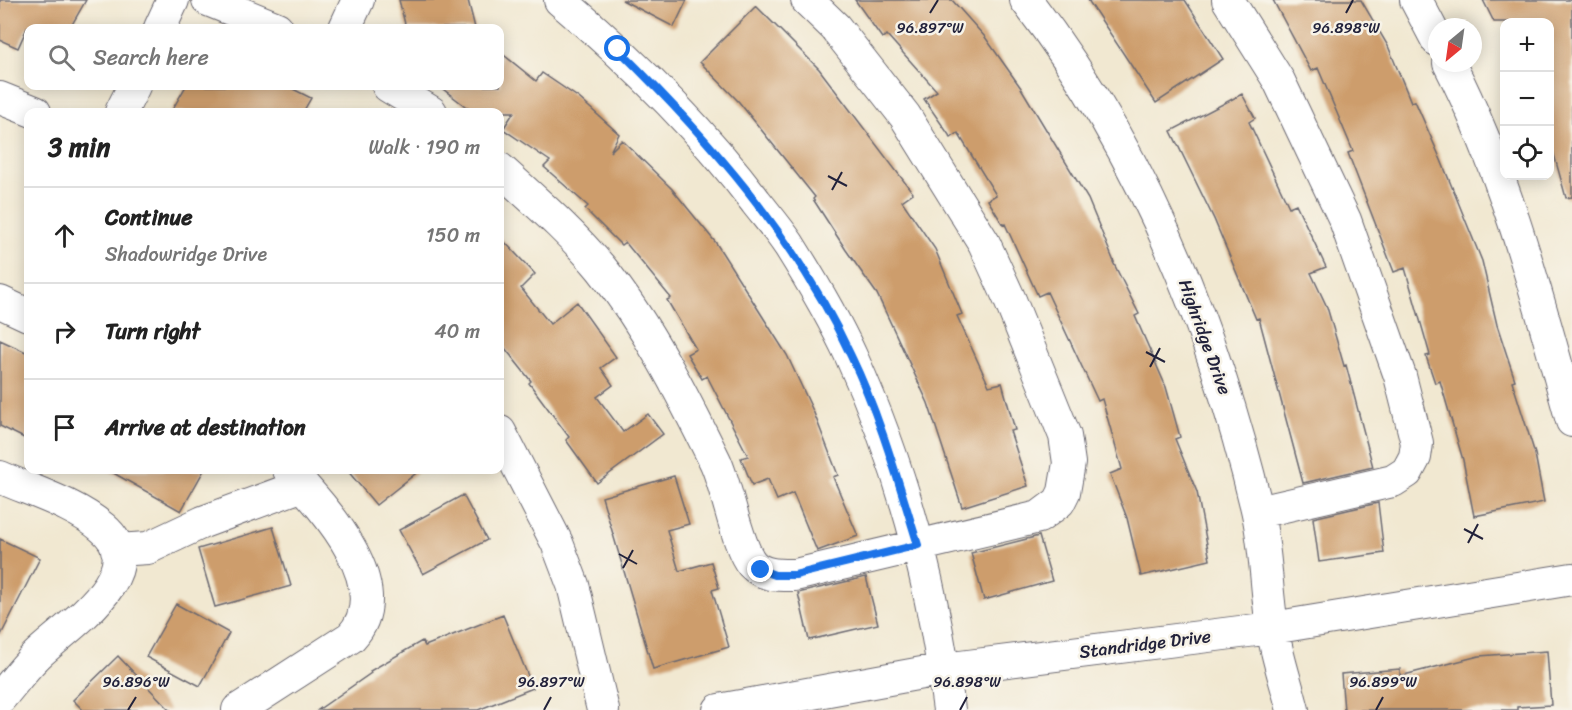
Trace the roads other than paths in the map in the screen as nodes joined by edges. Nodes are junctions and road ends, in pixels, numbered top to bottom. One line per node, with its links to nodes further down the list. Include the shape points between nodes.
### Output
1 (173, 0): 10 (street)
2 (208, 0): 11 (street)
3 (358, 0): 12 (street)
4 (560, 0): 28 (street, via 674,104 724,159 788,244 851,355 883,435)
5 (807, 0): 28 (street, via 835,27 905,116 979,234 1065,436 1069,463 1064,492 1059,502 1039,517)
6 (1026, 0): 27 (street, Highridge Drive, via 1062,48 1113,130 1161,224 1230,406)
7 (1228, 0): 27 (street, via 1280,81 1345,220 1400,376 1417,443 1407,472 1393,481)
8 (1416, 0): 9 (street)
9 (1428, 23)
10 (162, 24)
11 (267, 24)
12 (347, 24)
13 (1453, 72): 23 (street, via 1492,155)
14 (132, 90): 18 (street)
15 (395, 90): 19 (street)
16 (0, 98): 17 (street)
17 (25, 108)
18 (123, 108)
19 (424, 108)
20 (504, 173): 28 (street, via 600,267 632,310 667,367 721,473 744,551 752,564 775,575 795,575)
21 (0, 302): 22 (street)
22 (24, 313)
23 (1572, 421)
24 (504, 440): 35 (street, via 557,543 573,585)
25 (0, 477): 29 (street, via 83,514 105,530)
26 (296, 477): 29 (street, via 148,548); 34 (street, via 337,528 354,557 365,582 368,608 351,637)
27 (1258, 512): 31 (street, Highridge Drive)
28 (918, 545): 32 (street)
29 (117, 550): 33 (street, via 118,569 108,590 36,657)
30 (1572, 579): 31 (street, Standridge Drive)
31 (1272, 628): 32 (street, Standridge Drive); 38 (street, Highridge Drive)
32 (944, 669): 36 (street, Standridge Drive); 37 (street)
33 (0, 698)
34 (238, 710)
35 (603, 710)
36 (718, 710)
37 (949, 710)
38 (1293, 710)

